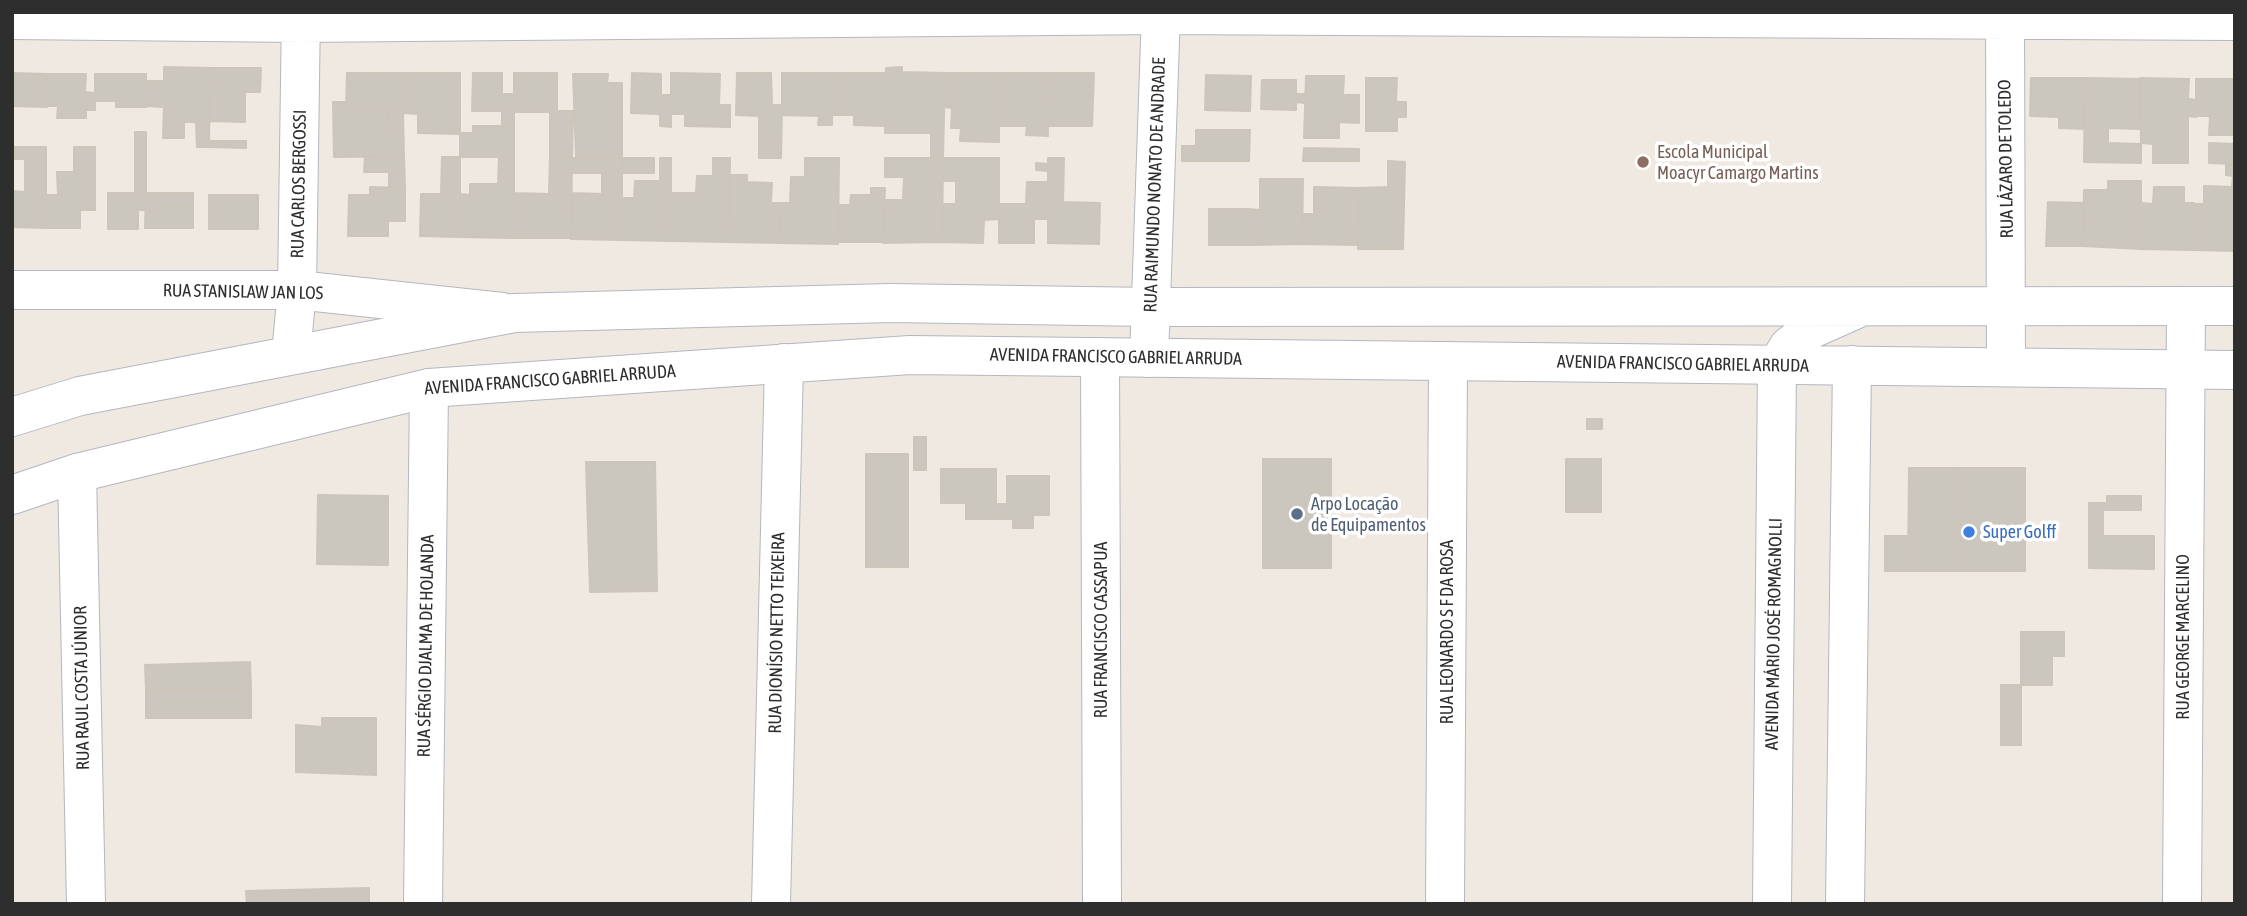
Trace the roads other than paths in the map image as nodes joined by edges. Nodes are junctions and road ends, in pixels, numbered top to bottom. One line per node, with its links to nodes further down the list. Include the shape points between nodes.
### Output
1 (1161, 14): 2 (street); 3 (street); 12 (street, RUA RAIMUNDO NONATO DE ANDRADE)
2 (2005, 16): 5 (street); 9 (street, RUA LÁZARO DE TOLEDO)
3 (301, 18): 4 (street); 7 (street, RUA CARLOS BERGOSSI)
4 (12, 20)
5 (2235, 21)
6 (12, 290): 7 (street, RUA STANISLAW JAN LOS)
7 (297, 290): 13 (street, RUA STANISLAW JAN LOS); 14 (street, RUA CARLOS BERGOSSI)
8 (1865, 305): 9 (street); 12 (street); 19 (street, via 1812,329 1789,346)
9 (2007, 306): 10 (street); 21 (street, RUA LÁZARO DE TOLEDO)
10 (2186, 306): 11 (street); 22 (street, RUA GEORGE MARCELINO)
11 (2235, 306)
12 (1151, 307): 13 (street, via 890,303); 16 (street, RUA RAIMUNDO NONATO DE ANDRADE)
13 (514, 313): 14 (street)
14 (291, 355): 25 (street, via 80,396)
15 (1100, 357): 16 (street, AVENIDA FRANCISCO GABRIEL ARRUDA); 18 (street, AVENIDA FRANCISCO GABRIEL ARRUDA, via 910,355); 31 (street, RUA FRANCISCO CASSAPUA)
16 (1149, 358): 17 (street, AVENIDA FRANCISCO GABRIEL ARRUDA)
17 (1448, 361): 19 (street, AVENIDA FRANCISCO GABRIEL ARRUDA); 32 (street, RUA LEONARDO S F DA ROSA)
18 (784, 363): 24 (street, AVENIDA FRANCISCO GABRIEL ARRUDA); 30 (street, RUA DIONÍSIO NETTO TEIXEIRA)
19 (1777, 365): 20 (street, AVENIDA FRANCISCO GABRIEL ARRUDA); 33 (street, AVENIDA MÁRIO JOSÉ ROMAGNOLLI)
20 (1852, 365): 21 (street, AVENIDA FRANCISCO GABRIEL ARRUDA); 34 (street)
21 (2006, 367): 22 (street, AVENIDA FRANCISCO GABRIEL ARRUDA)
22 (2184, 369): 23 (street, AVENIDA FRANCISCO GABRIEL ARRUDA); 35 (street, RUA GEORGE MARCELINO)
23 (2235, 370)
24 (429, 388): 26 (street, AVENIDA FRANCISCO GABRIEL ARRUDA); 29 (street, RUA SÉRGIO DJALMA DE HOLANDA)
25 (12, 417)
26 (77, 473): 27 (street, AVENIDA FRANCISCO GABRIEL ARRUDA); 28 (street, RUA RAUL COSTA JÚNIOR)
27 (12, 495)
28 (86, 904)
29 (423, 904)
30 (771, 904)
31 (1102, 904)
32 (1445, 904)
33 (1772, 904)
34 (1844, 904)
35 (2182, 904)

